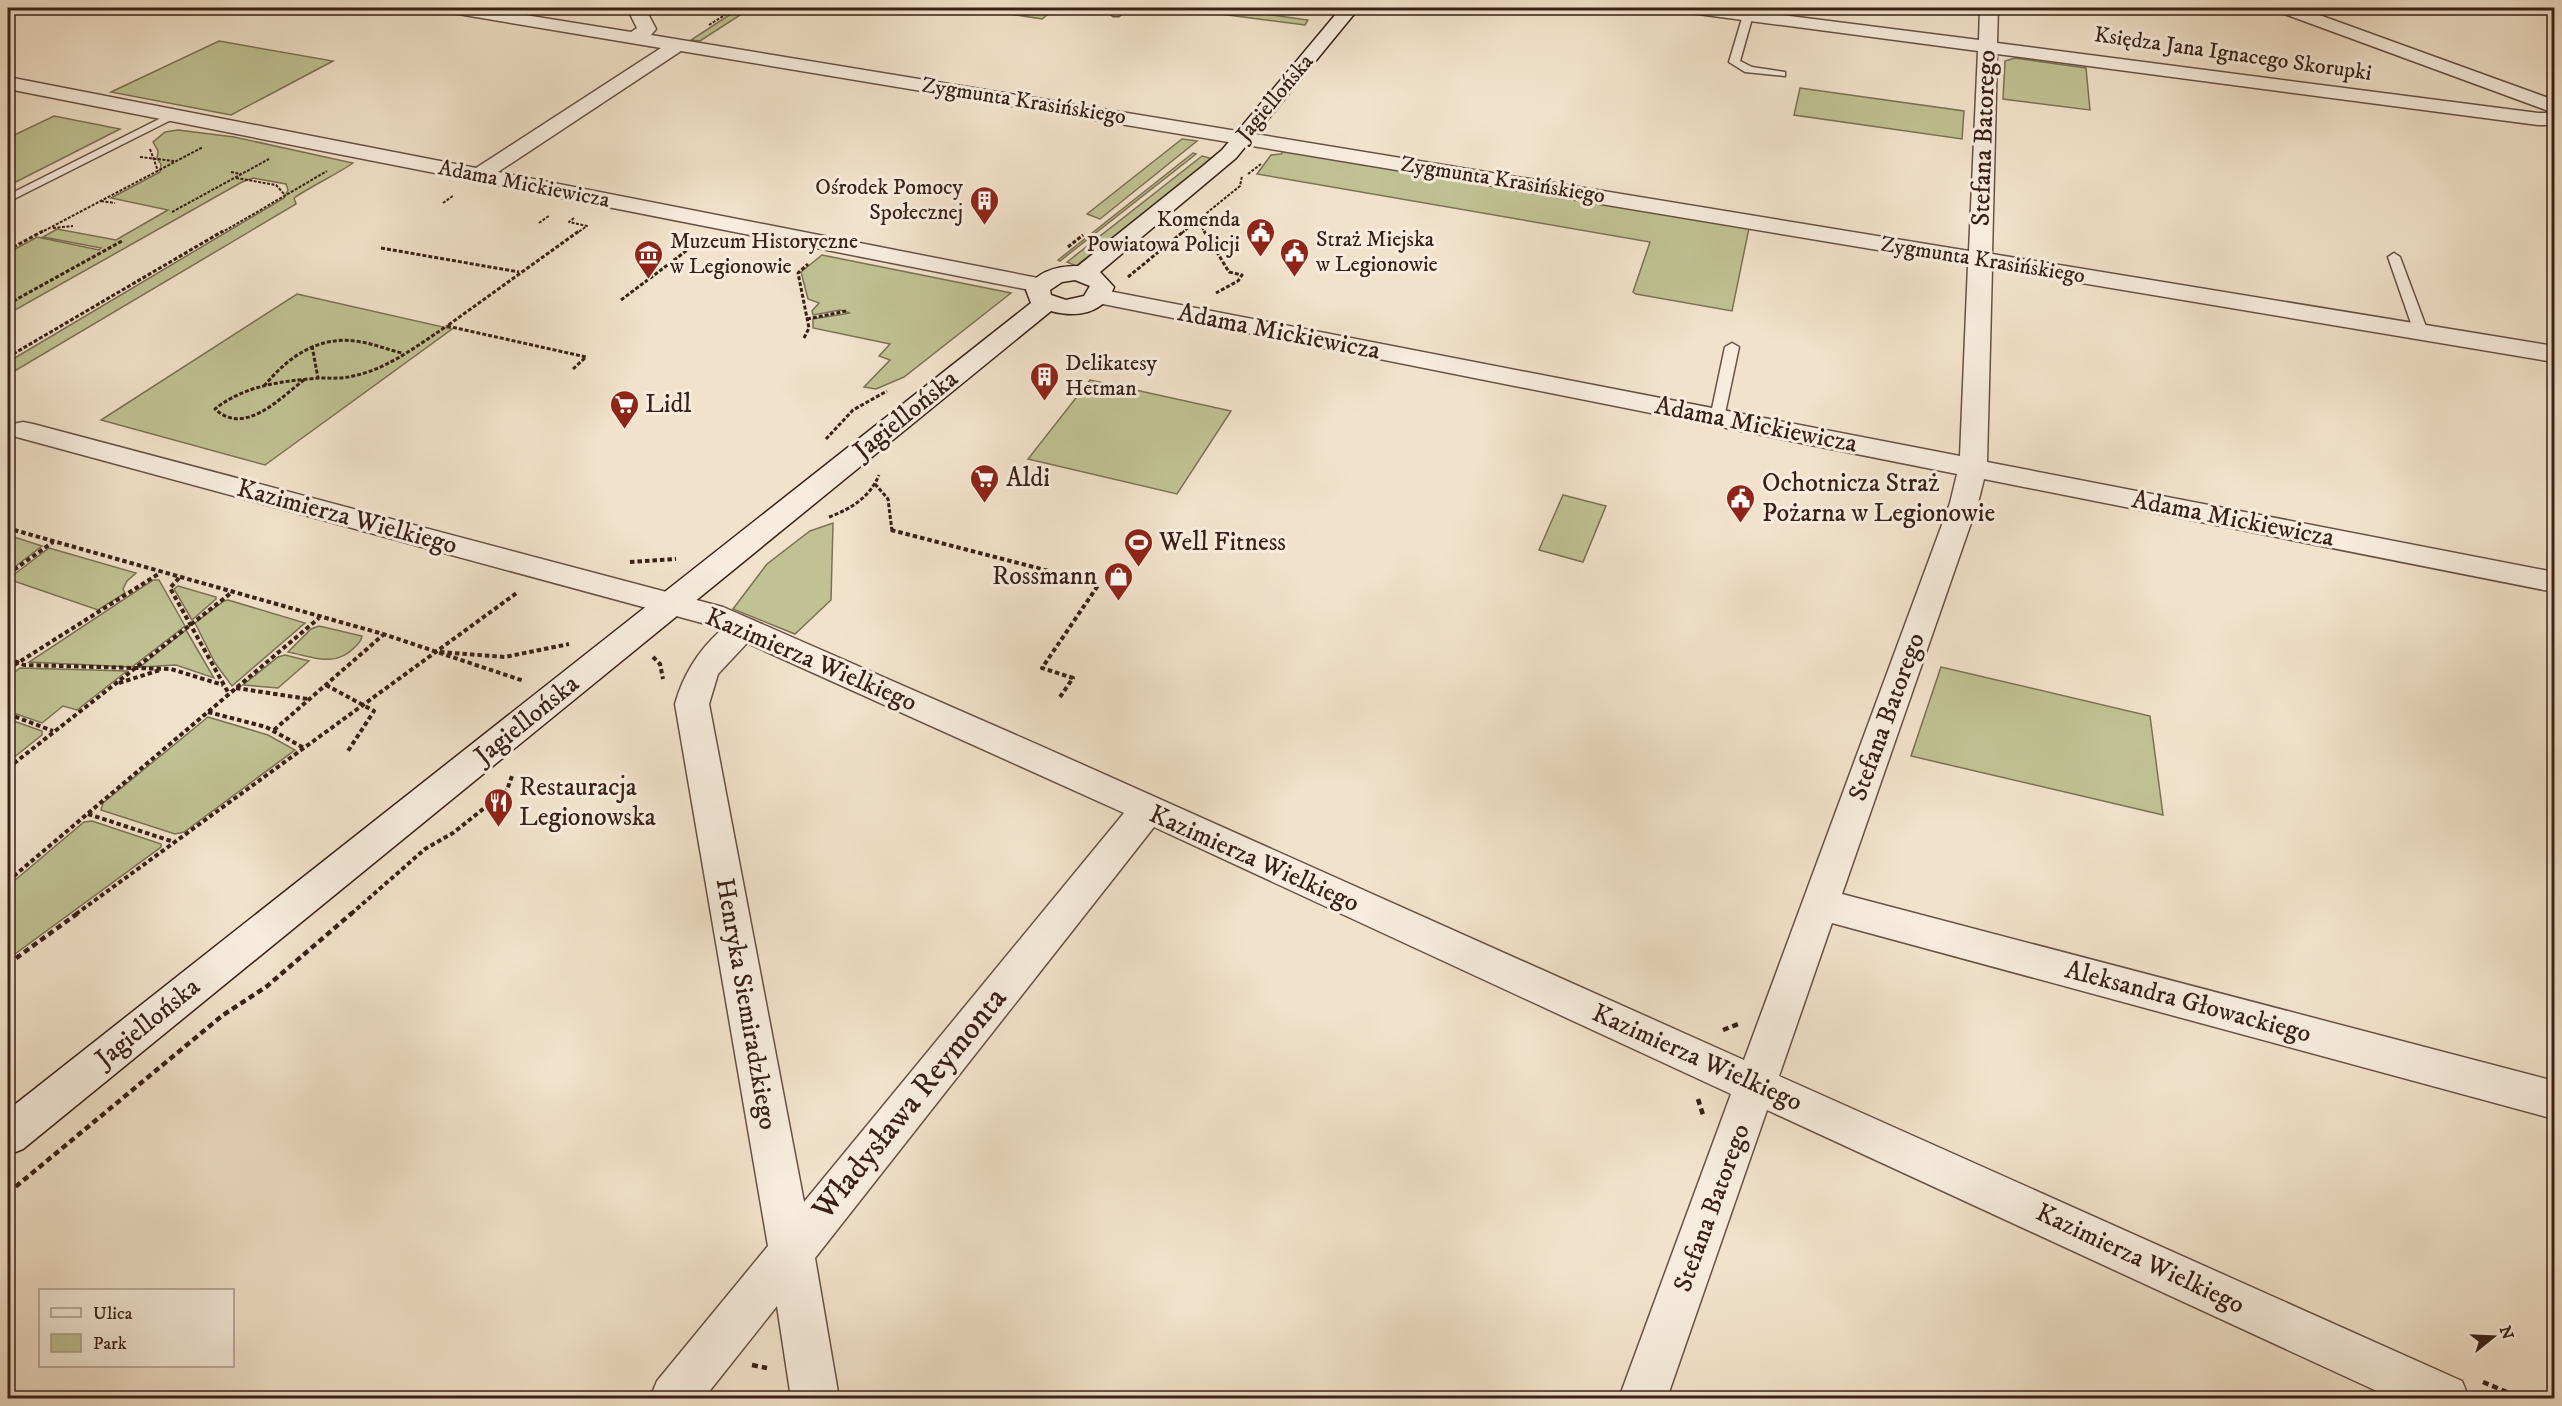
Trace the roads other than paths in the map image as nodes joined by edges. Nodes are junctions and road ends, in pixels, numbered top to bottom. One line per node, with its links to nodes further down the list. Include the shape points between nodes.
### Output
1 (452, 8): 8 (street, Zygmunta Krasińskiego)
2 (636, 8): 8 (street, via 647,29)
3 (1350, 8): 16 (street, Jagiellońska)
4 (1690, 8): 7 (street, Księdza Jana Ignacego Skorupki)
5 (1989, 8): 10 (street, Stefana Batorego)
6 (2285, 8): 13 (street)
7 (1748, 15): 10 (street, Księdza Jana Ignacego Skorupki); 11 (lane, via 1734,62 1749,70)
8 (635, 38): 9 (street, Zygmunta Krasińskiego)
9 (678, 45): 16 (street, Zygmunta Krasińskiego); 17 (street)
10 (1988, 46): 15 (street, Księdza Jana Ignacego Skorupki); 20 (street, Stefana Batorego)
11 (1781, 74)
12 (8, 83): 14 (street, Adama Mickiewicza)
13 (2554, 107)
14 (173, 115): 17 (street, Adama Mickiewicza); 18 (lane)
15 (2554, 119)
16 (1244, 137): 20 (street, Zygmunta Krasińskiego); 21 (street, Jagiellońska, via 1211,171)
17 (480, 175): 22 (street, Adama Mickiewicza)
18 (8, 199)
19 (2394, 257): 24 (lane)
20 (1979, 260): 24 (street, Zygmunta Krasińskiego); 29 (street, Stefana Batorego)
21 (1083, 274): 22 (street, via 1058,275); 23 (street, via 1100,283)
22 (1043, 294): 23 (street, Adama Mickiewicza, via 1070,307 1087,304); 31 (street, Jagiellońska)
23 (1098, 296): 27 (street, Adama Mickiewicza)
24 (2421, 332): 26 (street, Zygmunta Krasińskiego)
25 (1732, 347): 27 (lane)
26 (2554, 354)
27 (1717, 418): 29 (street, Adama Mickiewicza)
28 (23, 430): 31 (street, Kazimierza Wielkiego)
29 (1973, 468): 30 (street, Adama Mickiewicza); 34 (street, Stefana Batorego, via 1964,503)
30 (2554, 582)
31 (671, 604): 32 (street, Kazimierza Wielkiego); 37 (street, Jagiellońska)
32 (744, 628): 33 (street, Kazimierza Wielkiego); 38 (street, Henryka Siemiradzkiego, via 719,648 705,667 692,704)
33 (1147, 810): 35 (street, Kazimierza Wielkiego); 38 (street, Władysława Reymonta)
34 (1821, 904): 35 (street, Stefana Batorego); 36 (street, Aleksandra Głowackiego)
35 (1757, 1084): 39 (street, Kazimierza Wielkiego); 42 (street, Stefana Batorego)
36 (2554, 1100)
37 (8, 1135)
38 (791, 1252): 40 (street, Władysława Reymonta); 41 (street, Henryka Siemiradzkiego)
39 (2462, 1389)
40 (674, 1398)
41 (815, 1398)
42 (1643, 1398)

